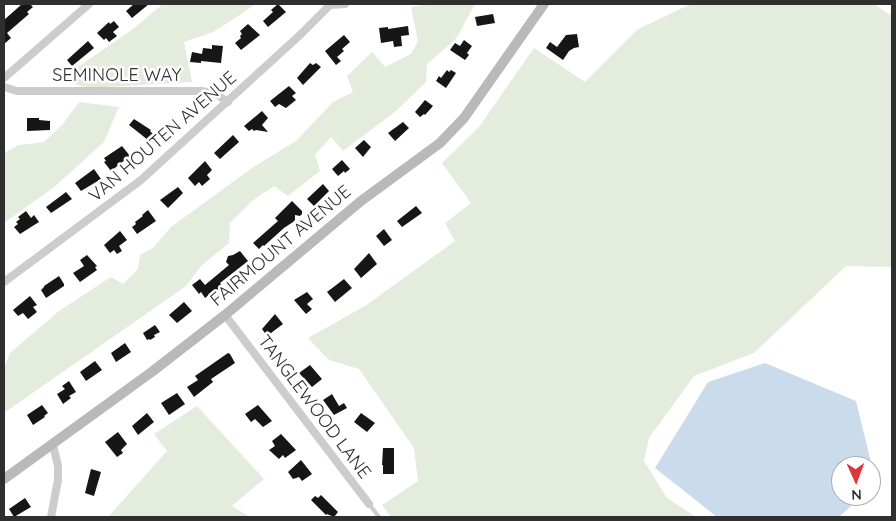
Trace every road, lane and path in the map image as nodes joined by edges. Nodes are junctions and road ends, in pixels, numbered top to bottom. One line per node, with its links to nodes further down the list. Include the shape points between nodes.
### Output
1 (89, 4): 5 (street)
2 (330, 4): 3 (street); 7 (street, VAN HOUTEN AVENUE)
3 (344, 4)
4 (544, 4): 9 (main road, FAIRMOUNT AVENUE, via 450,134 361,200)
5 (4, 78)
6 (4, 87): 7 (street, SEMINOLE WAY, via 17,91 202,90)
7 (228, 102): 8 (street, VAN HOUTEN AVENUE, via 141,180)
8 (4, 282)
9 (225, 315): 10 (main road, FAIRMOUNT AVENUE); 12 (street, TANGLEWOOD LANE)
10 (53, 445): 11 (main road, FAIRMOUNT AVENUE); 13 (street, via 58,473)
11 (4, 479)
12 (368, 504): 14 (lane, TANGLEWOOD LANE)
13 (51, 517)
14 (379, 517)

